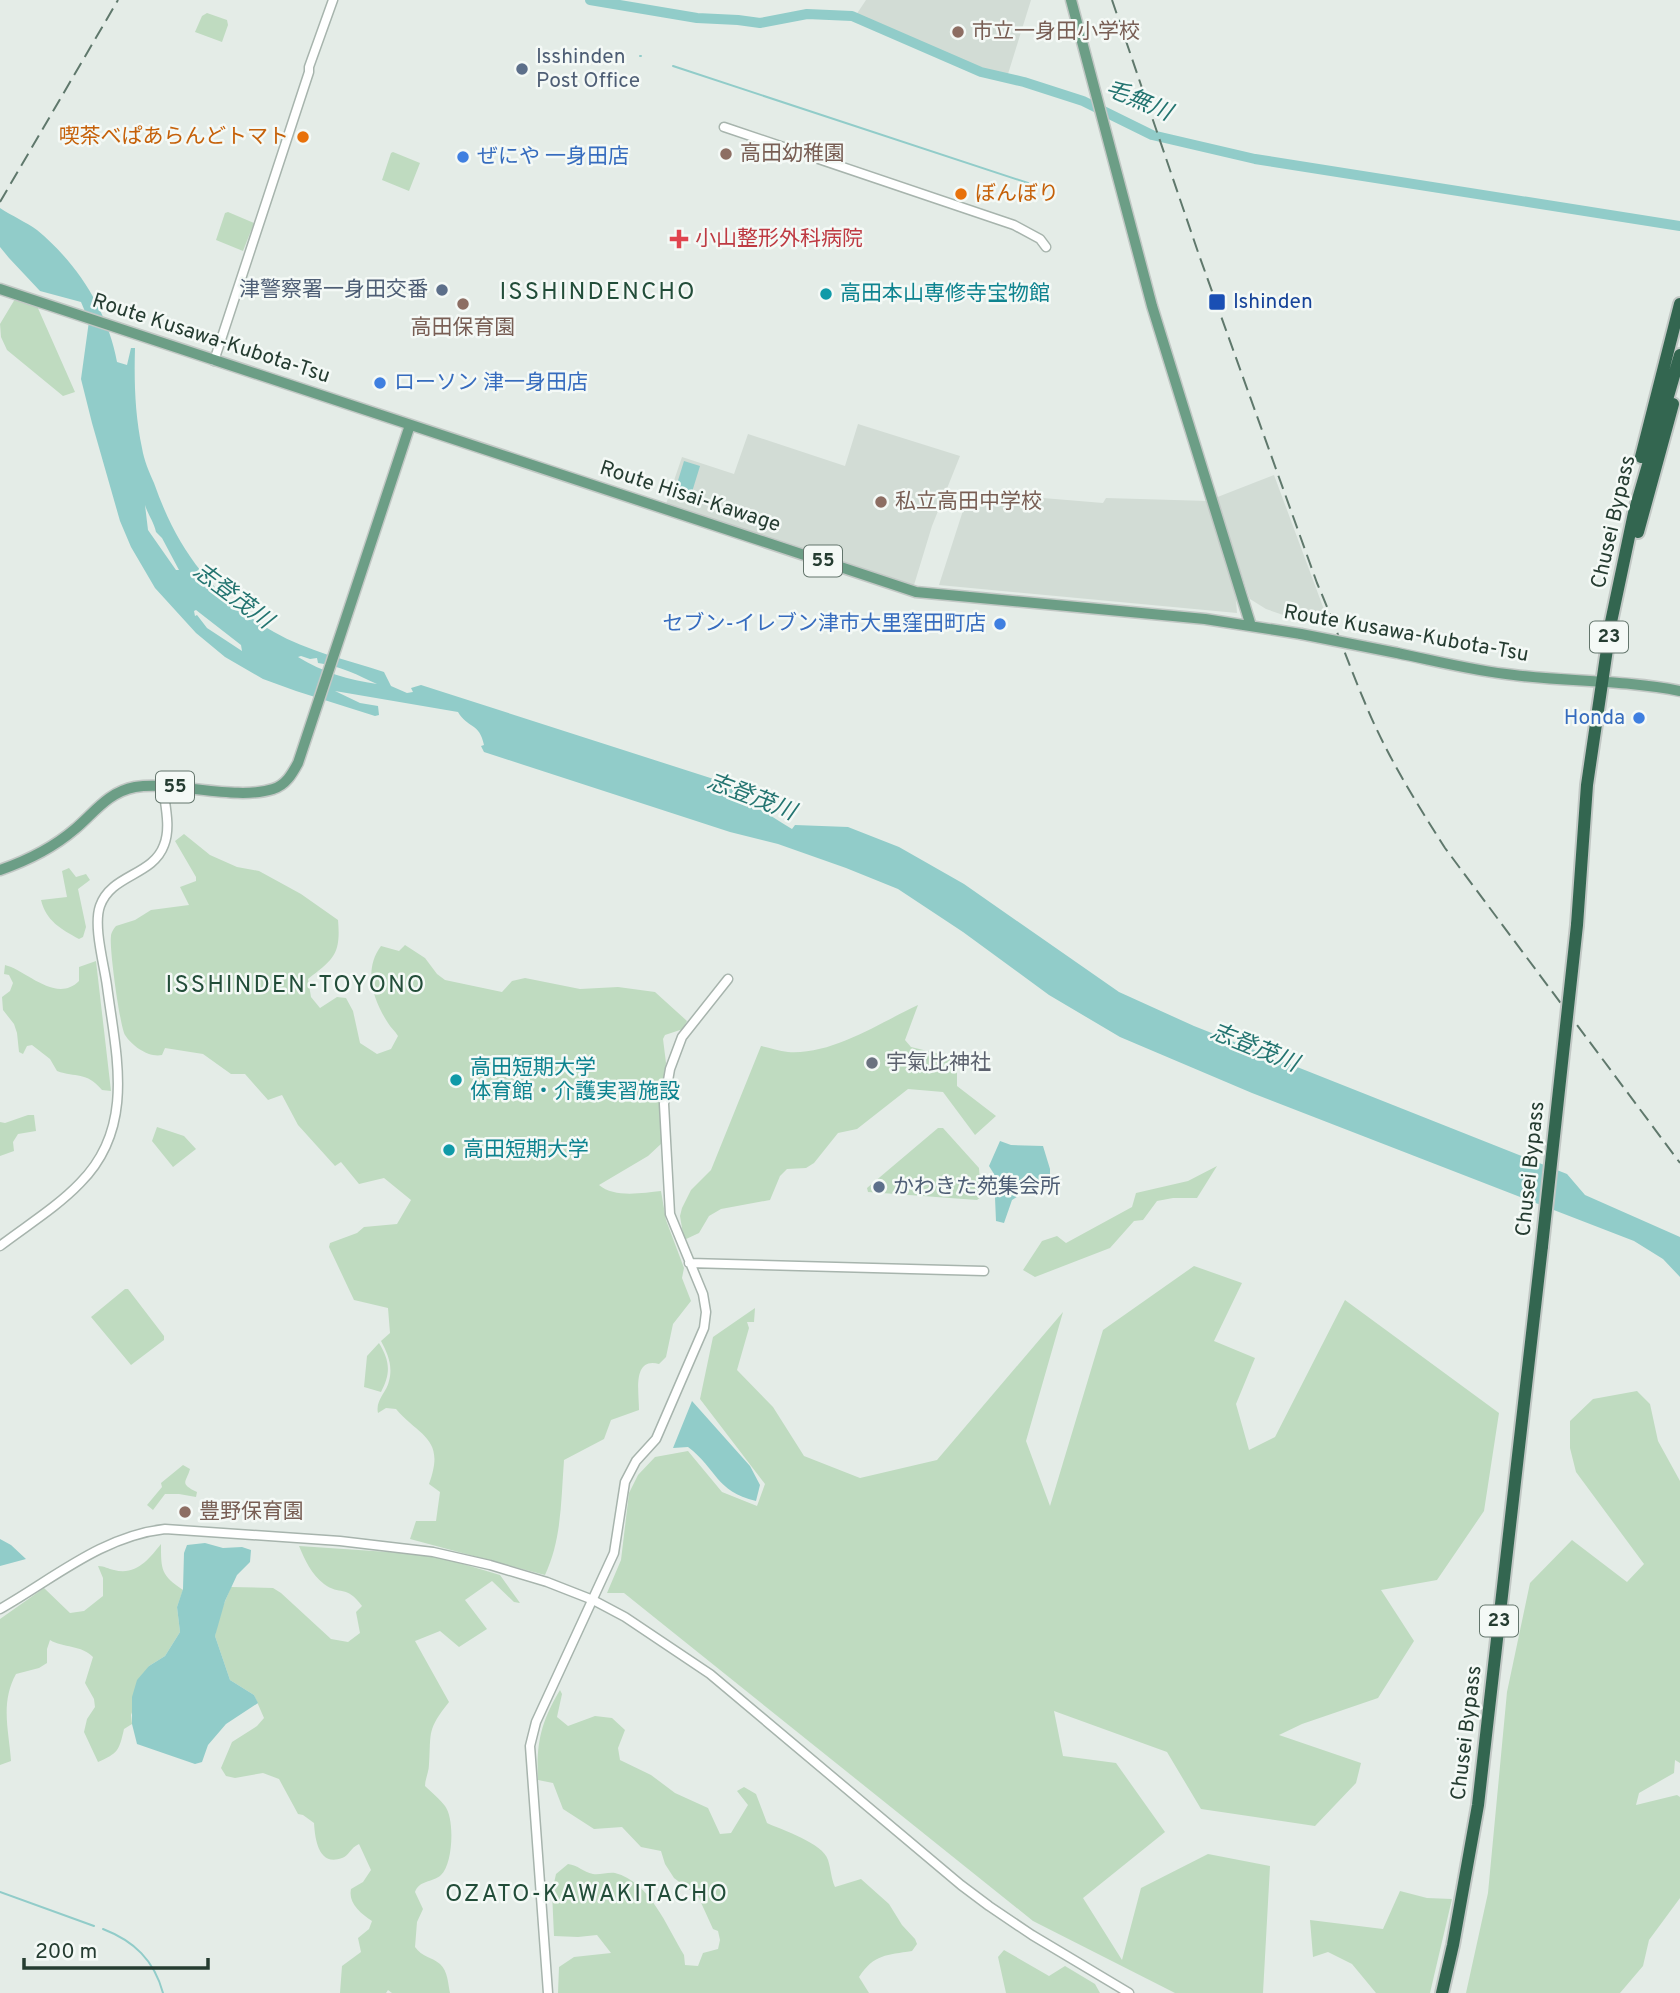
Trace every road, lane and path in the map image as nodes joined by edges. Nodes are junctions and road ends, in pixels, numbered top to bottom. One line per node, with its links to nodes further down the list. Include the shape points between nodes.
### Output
1 (333, 0): 8 (street)
2 (1070, 0): 12 (main road, via 1152,306)
3 (724, 127): 4 (street, via 1014,225)
4 (1046, 247)
5 (0, 289): 8 (main road, Route Kusawa-Kubota-Tsu)
6 (1680, 304): 11 (highway, via 1648,424)
7 (1680, 355): 11 (highway, Chusei Bypass / 23, via 1634,513)
8 (214, 361): 10 (main road, Route Kusawa-Kubota-Tsu)
9 (1680, 380): 11 (highway)
10 (410, 425): 12 (main road, Route Hisai-Kawage / 55, via 916,592); 15 (main road, 55, via 292,774 281,786 253,792)
11 (1611, 622): 13 (highway, Chusei Bypass / 23)
12 (1251, 625): 13 (main road, Route Kusawa-Kubota-Tsu, bridge, via 1483,671)
13 (1602, 683): 14 (main road, Route Kusawa-Kubota-Tsu); 25 (highway, Chusei Bypass / 23, bridge, via 1587,785 1577,925 1478,1805)
14 (1680, 691)
15 (163, 787): 16 (main road, 55, via 136,787 113,794 65,836); 18 (street, via 167,831 161,852 149,865 111,888 99,911 119,1080 108,1143 77,1186)
16 (0, 870)
17 (727, 979): 19 (street, via 682,1037 666,1088 669,1206)
18 (0, 1246)
19 (690, 1263): 20 (street); 21 (street, via 705,1303 704,1328 656,1439 625,1482 616,1548)
20 (984, 1271)
21 (593, 1600): 22 (street, via 547,1582 433,1552 165,1529 106,1546); 23 (street, via 536,1722 529,1752); 24 (street, via 710,1674 989,1906)
22 (0, 1609)
23 (548, 1993)
24 (1129, 1993)
25 (1442, 1993)

